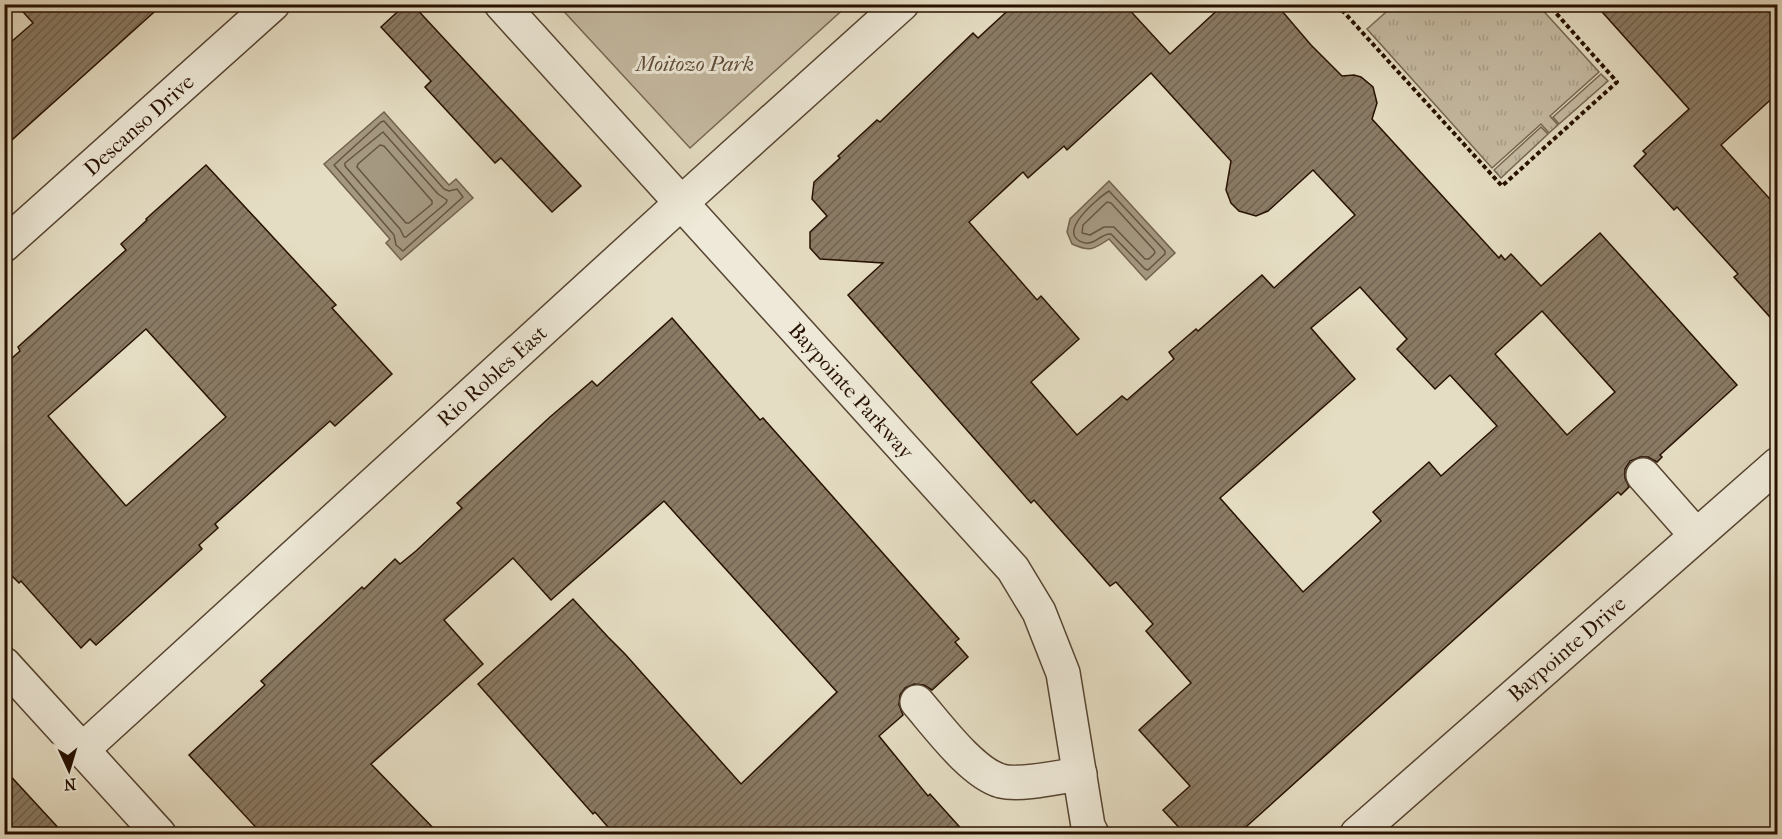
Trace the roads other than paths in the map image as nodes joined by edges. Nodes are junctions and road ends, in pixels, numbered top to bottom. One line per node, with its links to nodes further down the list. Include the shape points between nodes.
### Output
1 (273, 4): 5 (street, Descanso Drive)
2 (501, 4): 4 (street, Baypointe Parkway)
3 (902, 4): 4 (street, Rio Robles East)
4 (680, 204): 11 (street, Rio Robles East); 12 (street, Baypointe Parkway, via 1013,569 1039,612 1063,673)
5 (4, 245)
6 (1778, 464): 8 (street, Baypointe Drive)
7 (1643, 475): 8 (street)
8 (1696, 535): 15 (street, Baypointe Drive)
9 (4, 664): 11 (street)
10 (917, 702): 12 (street, via 971,764 1001,781 1030,782)
11 (82, 750): 13 (street)
12 (1080, 774): 14 (street, Baypointe Parkway)
13 (159, 834)
14 (1092, 834)
15 (1357, 834)

